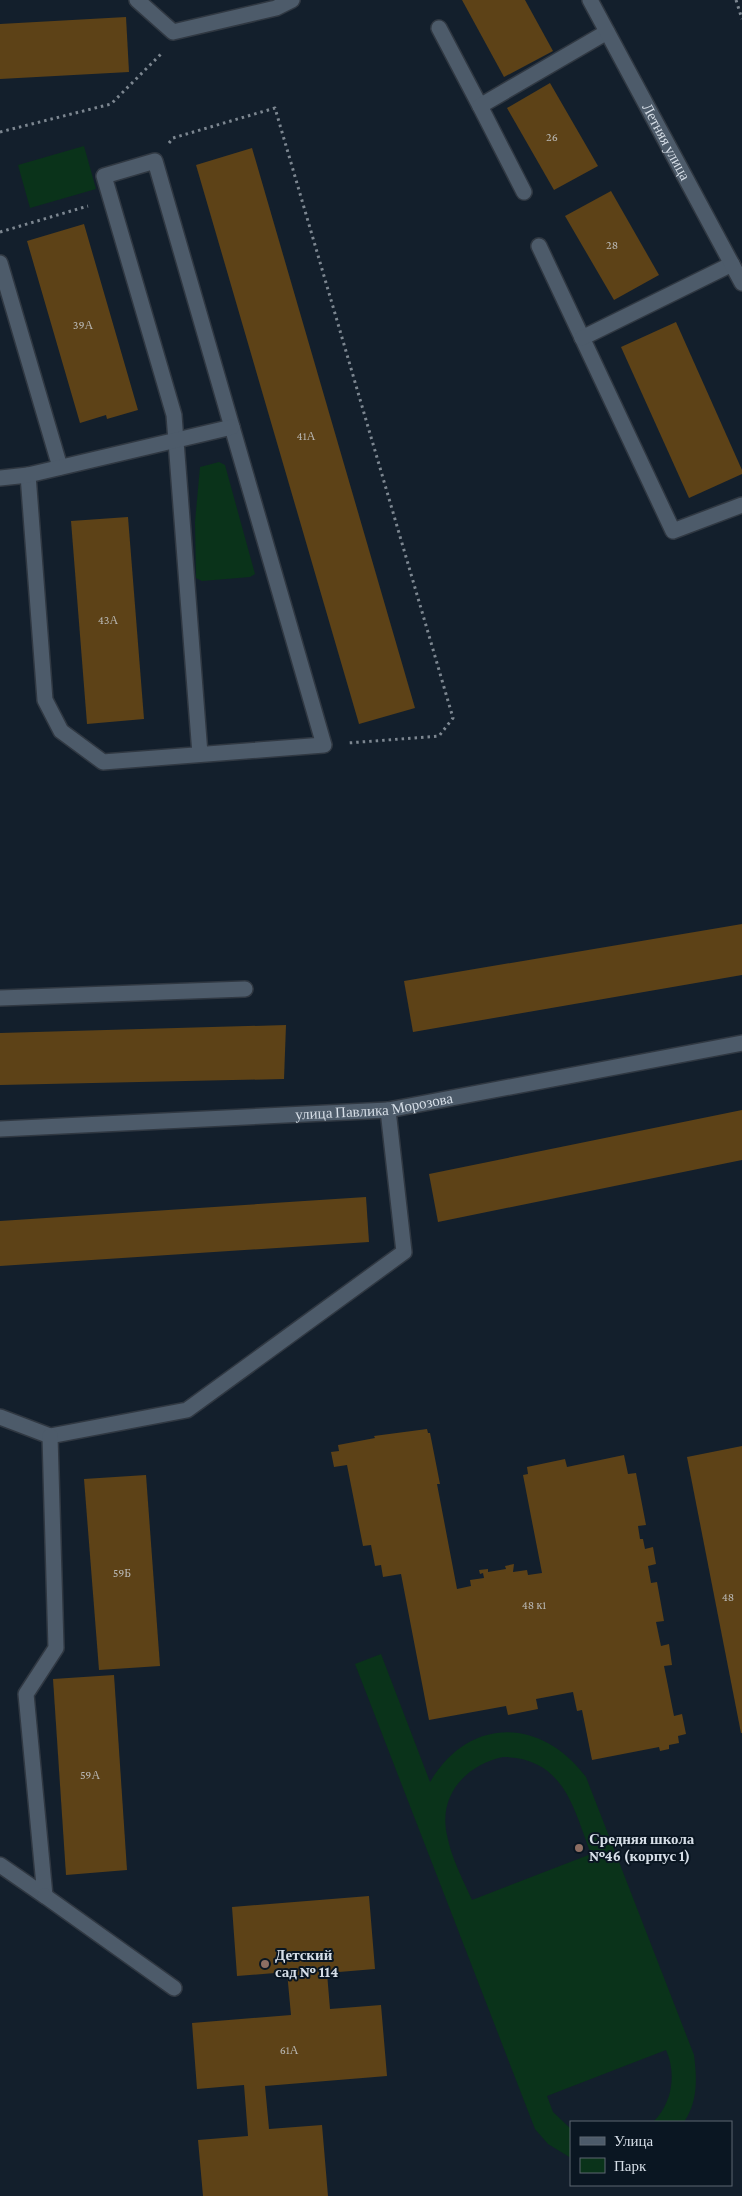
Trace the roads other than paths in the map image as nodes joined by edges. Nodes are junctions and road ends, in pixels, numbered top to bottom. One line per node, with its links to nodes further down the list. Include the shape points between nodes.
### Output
1 (137, 0): 2 (street, via 173,32 276,8)
2 (292, 0)
3 (590, 0): 5 (street, Летняя улица)
4 (438, 28): 6 (street)
5 (607, 32): 6 (street); 10 (street, Летняя улица)
6 (480, 106): 7 (street)
7 (524, 192)
8 (539, 246): 12 (street)
9 (0, 263): 15 (street)
10 (732, 264): 11 (street, Летняя улица); 12 (street)
11 (742, 283)
12 (582, 338): 18 (street, via 674,531)
13 (232, 427): 14 (street); 14 (street, via 155,161 104,176 174,415); 19 (street, via 324,745)
14 (176, 440): 15 (street); 19 (street)
15 (60, 467): 16 (street)
16 (28, 474): 17 (street); 19 (street, via 45,700 61,731 103,762)
17 (0, 478)
18 (742, 505)
19 (200, 754)
20 (245, 989): 21 (street)
21 (0, 998)
22 (742, 1042): 23 (street, улица Павлика Морозова)
23 (388, 1110): 24 (street, улица Павлика Морозова); 26 (street, via 404,1252 187,1410)
24 (0, 1129)
25 (0, 1417): 26 (street)
26 (50, 1436): 28 (street, via 56,1648 26,1694)
27 (0, 1865): 28 (street)
28 (45, 1896): 29 (street)
29 (174, 1988)

